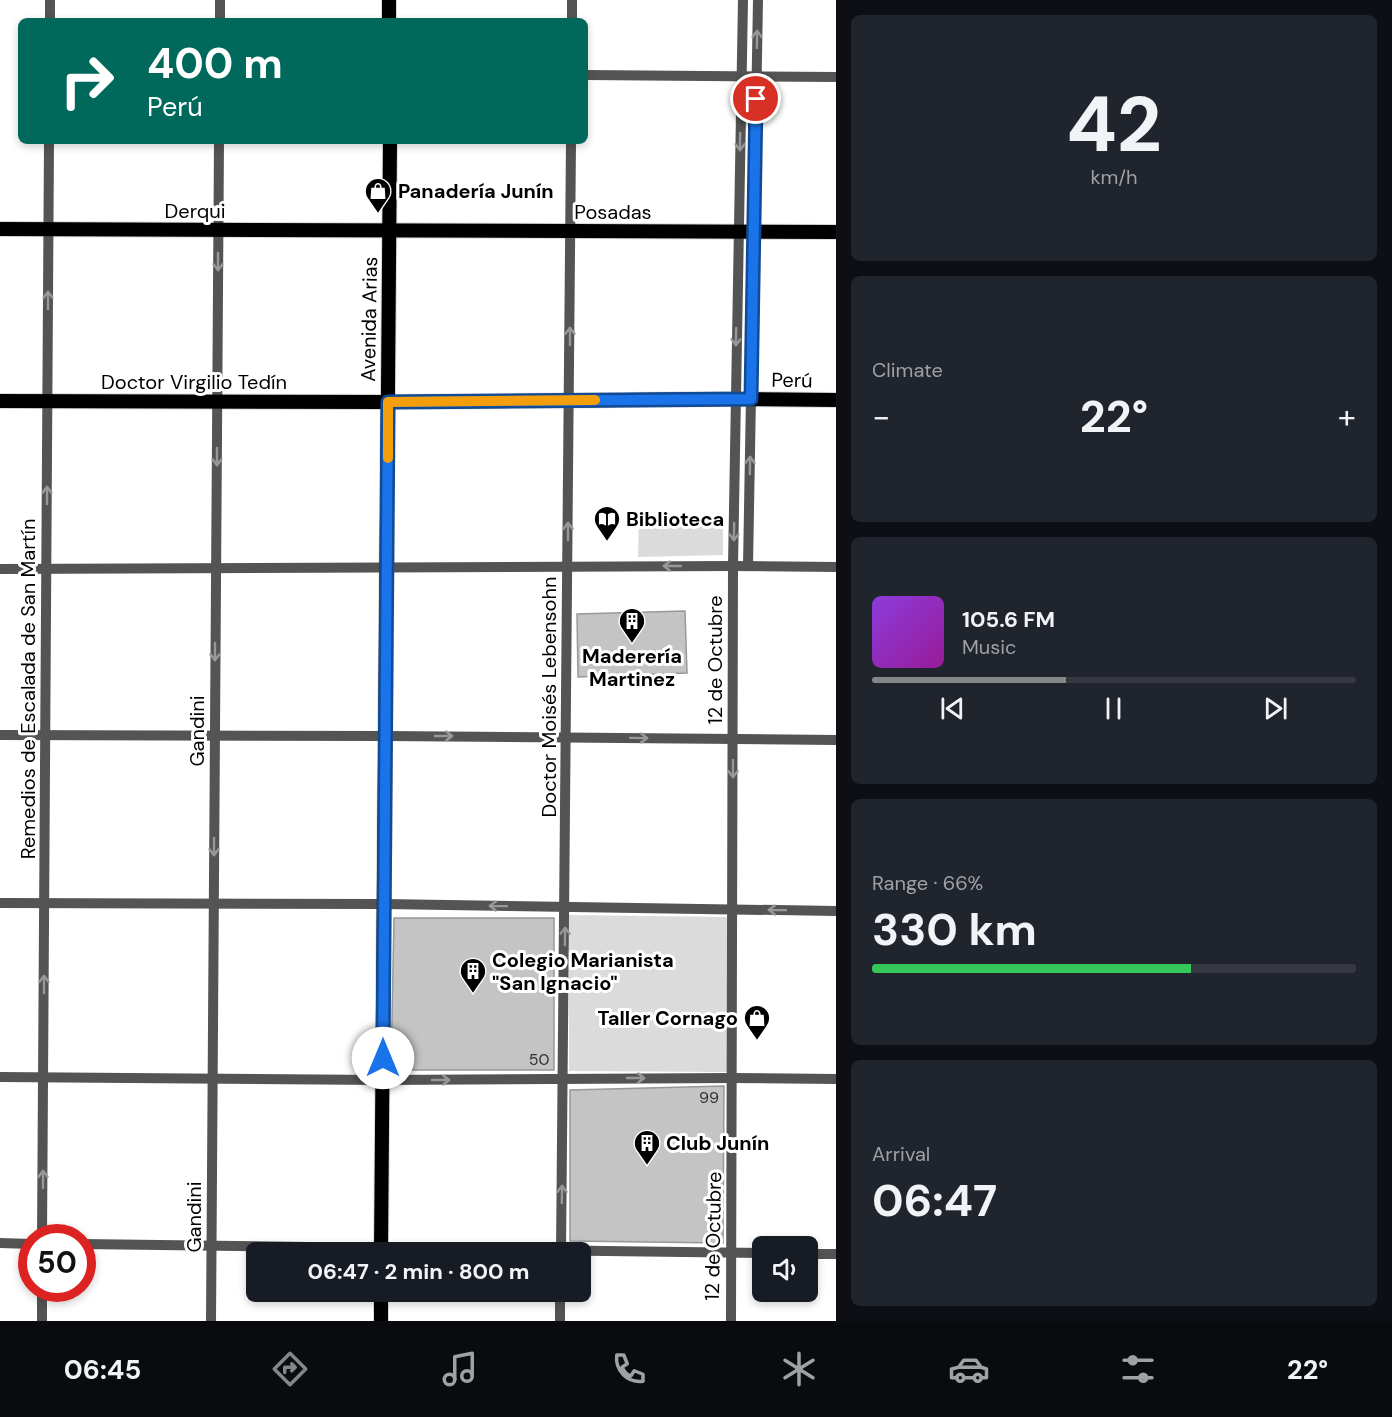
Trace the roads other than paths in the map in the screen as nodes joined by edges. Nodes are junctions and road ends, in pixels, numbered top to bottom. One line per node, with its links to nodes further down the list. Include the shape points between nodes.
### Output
1 (50, 0): 7 (street)
2 (220, 0): 8 (street)
3 (389, 0): 9 (main road)
4 (572, 0): 10 (street)
5 (743, 0): 12 (street, 12 de Octubre)
6 (758, 0): 13 (street, one-way to 6)
7 (50, 18)
8 (220, 18)
9 (389, 18)
10 (572, 18)
11 (588, 75): 12 (street)
12 (741, 76): 13 (street); 24 (street, 12 de Octubre, one-way to 24)
13 (757, 76): 14 (street); 25 (street)
14 (836, 77)
15 (49, 144): 20 (street, Remedios de Escalada de San Martín)
16 (219, 144): 21 (street, Gandini)
17 (390, 144): 22 (main road, Avenida Arias)
18 (571, 144): 23 (street, Doctor Moisés Lebensohn)
19 (0, 230): 20 (main road, Derqui)
20 (48, 230): 21 (main road, Derqui); 32 (street, Remedios de Escalada de San Martín, one-way to 20)
21 (218, 231): 22 (main road, Derqui); 33 (street, Gandini, one-way to 33)
22 (390, 231): 23 (main road, Posadas); 34 (main road, Avenida Arias)
23 (570, 231): 24 (main road, Posadas); 30 (street, Doctor Moisés Lebensohn, one-way to 23)
24 (738, 231): 25 (main road, Posadas); 27 (street, 12 de Octubre, one-way to 27)
25 (754, 231): 26 (main road, Posadas); 28 (street)
26 (836, 232)
27 (735, 399): 28 (main road, Perú); 30 (main road, Perú); 35 (street, 12 de Octubre, one-way to 35)
28 (751, 399): 31 (main road, Perú); 36 (street, one-way to 28)
29 (0, 400): 32 (main road, Doctor Virgilio Tedín)
30 (569, 400): 34 (main road, Perú); 37 (street, Doctor Moisés Lebensohn, one-way to 30)
31 (836, 400)
32 (47, 401): 33 (main road, Doctor Virgilio Tedín); 40 (street, Remedios de Escalada de San Martín, one-way to 32)
33 (217, 401): 34 (main road, Doctor Virgilio Tedín); 41 (street, Gandini, one-way to 41)
34 (388, 402): 42 (main road, Avenida Arias)
35 (734, 566): 36 (street); 37 (street, one-way to 37); 48 (street, 12 de Octubre)
36 (748, 566): 38 (street)
37 (568, 567): 42 (street); 47 (street, Doctor Moisés Lebensohn)
38 (836, 567)
39 (0, 569): 40 (street)
40 (46, 569): 41 (street); 44 (street, Remedios de Escalada de San Martín)
41 (216, 569): 42 (street); 45 (street, Gandini, one-way to 45)
42 (387, 569): 46 (main road, Avenida Arias)
43 (0, 735): 44 (street)
44 (45, 735): 45 (street); 51 (street, Remedios de Escalada de San Martín)
45 (215, 735): 46 (street); 52 (street, Gandini, one-way to 52)
46 (385, 736): 47 (street, one-way to 47); 53 (main road, Avenida Arias)
47 (567, 737): 48 (street, one-way to 48); 54 (street, Doctor Moisés Lebensohn)
48 (734, 739): 49 (street); 55 (street, 12 de Octubre, one-way to 55)
49 (836, 740)
50 (0, 903): 51 (street)
51 (44, 903): 52 (street); 58 (street, Remedios de Escalada de San Martín, one-way to 51)
52 (214, 904): 53 (street); 60 (street, Gandini)
53 (384, 904): 54 (street, one-way to 53); 63 (main road, Avenida Arias)
54 (565, 907): 55 (street); 61 (street, Doctor Moisés Lebensohn, one-way to 54)
55 (734, 910): 56 (street, one-way to 55); 59 (street, 12 de Octubre)
56 (836, 911)
57 (0, 1077): 58 (street)
58 (43, 1078): 60 (street); 64 (street, Remedios de Escalada de San Martín, one-way to 58)
59 (733, 1078): 61 (street, one-way to 59); 62 (street); 73 (street, 12 de Octubre)
60 (213, 1079): 63 (street); 70 (street, Gandini)
61 (563, 1079): 63 (street, one-way to 61); 66 (street, Doctor Moisés Lebensohn, one-way to 61)
62 (836, 1079)
63 (383, 1080): 65 (main road, Avenida Arias)
64 (42, 1224)
65 (381, 1242)
66 (561, 1242)
67 (0, 1244): 68 (street)
68 (18, 1244)
69 (96, 1244): 70 (street)
70 (212, 1246): 71 (street); 81 (street, Gandini)
71 (246, 1247)
72 (591, 1251): 73 (street)
73 (731, 1252): 74 (street); 84 (street, 12 de Octubre)
74 (752, 1253)
75 (818, 1254): 76 (street)
76 (836, 1254)
77 (42, 1302): 80 (street)
78 (381, 1302): 82 (main road)
79 (560, 1302): 83 (street)
80 (42, 1321)
81 (211, 1321)
82 (381, 1321)
83 (560, 1321)
84 (730, 1321)

